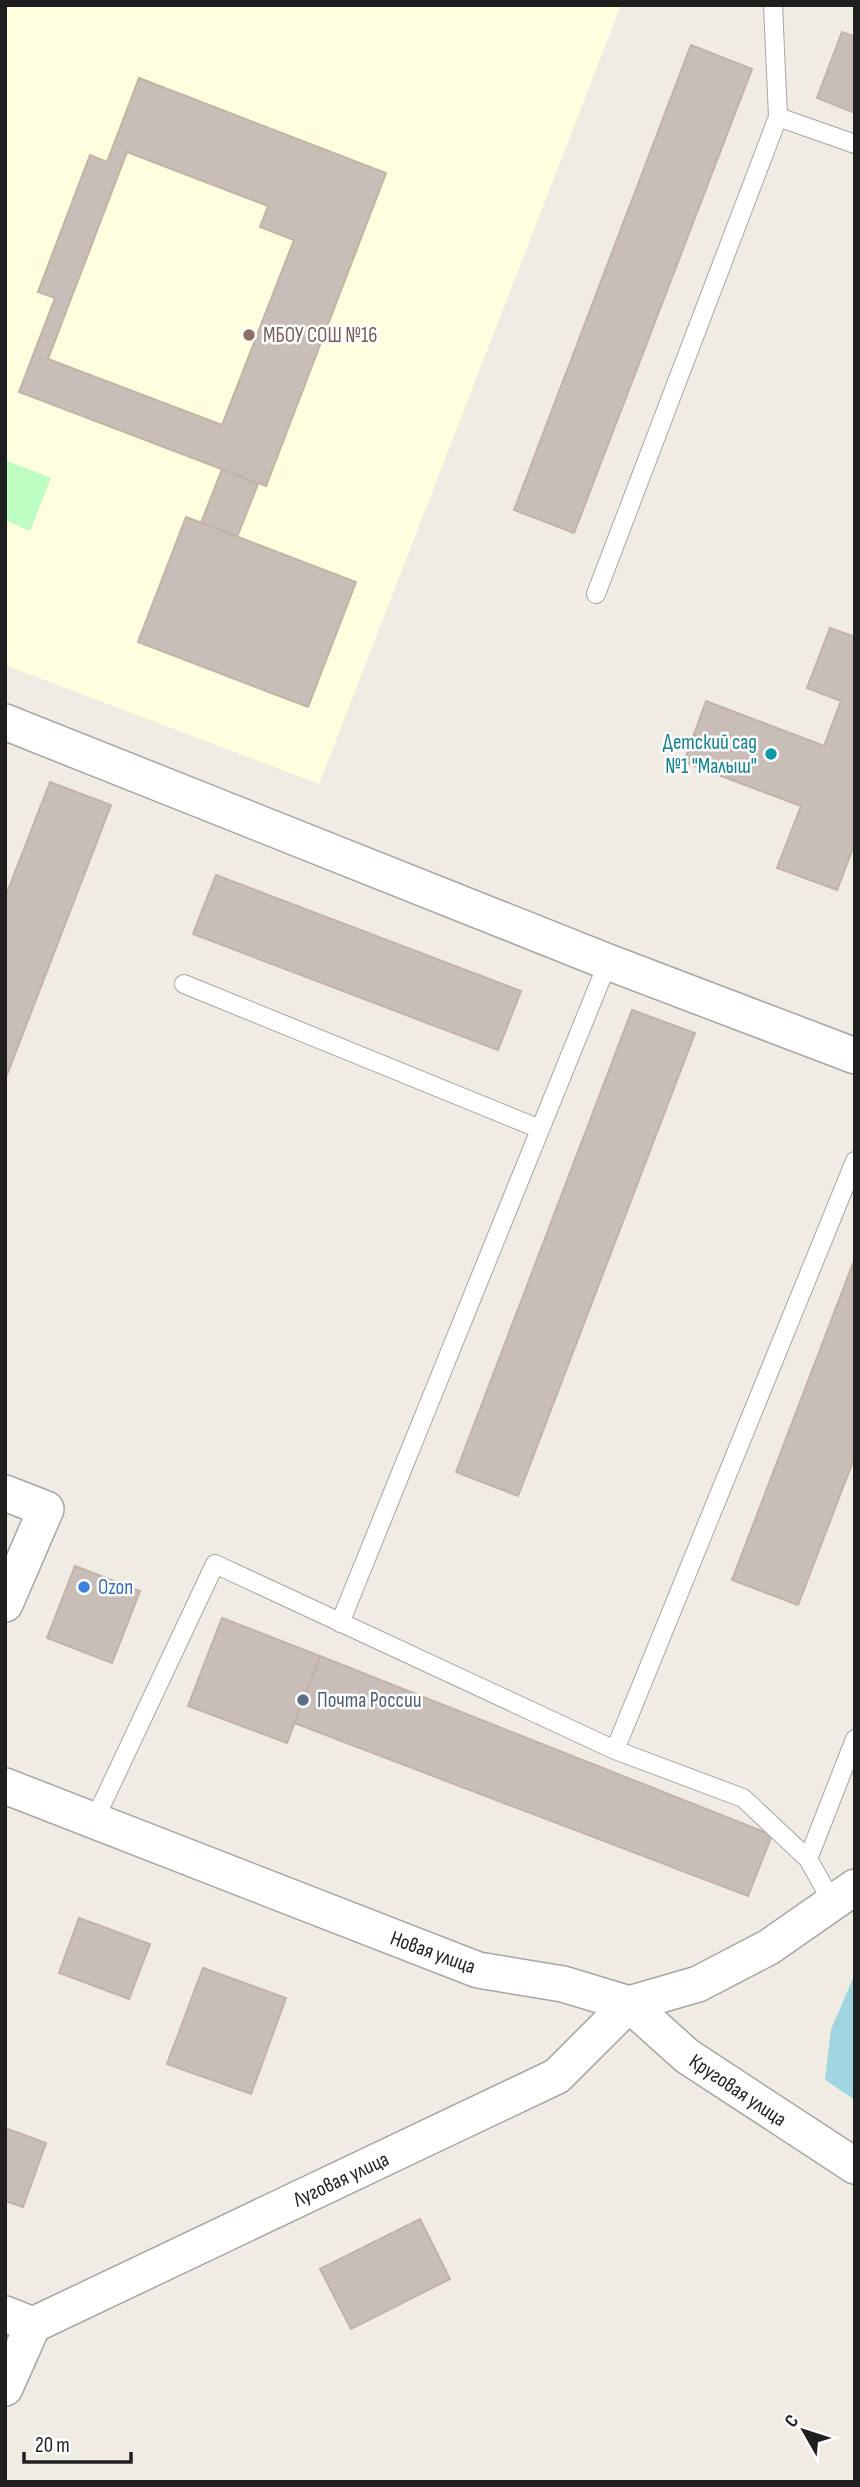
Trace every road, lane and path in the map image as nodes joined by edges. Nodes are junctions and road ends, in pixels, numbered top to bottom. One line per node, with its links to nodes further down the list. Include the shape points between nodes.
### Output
1 (773, 5): 2 (lane)
2 (778, 117): 3 (lane); 4 (lane)
3 (855, 144)
4 (596, 594)
5 (5, 722): 6 (street)
6 (608, 962): 8 (street); 9 (lane)
7 (184, 984): 9 (lane)
8 (855, 1056)
9 (540, 1129): 13 (lane)
10 (855, 1161): 15 (lane)
11 (5, 1493): 12 (street, via 46,1509)
12 (5, 1604)
13 (340, 1623): 15 (lane); 17 (lane, via 215,1564)
14 (855, 1739): 18 (lane)
15 (615, 1751): 18 (lane, via 743,1798)
16 (5, 1786): 17 (street, Новая улица)
17 (94, 1821): 20 (street, Новая улица, via 478,1970 564,1984)
18 (808, 1859): 19 (lane)
19 (844, 1895): 20 (street, via 769,1947 698,1984)
20 (629, 2004): 21 (street, Круговая улица, via 687,2056); 22 (street, Луговая улица, via 558,2076)
21 (855, 2166)
22 (19, 2320): 23 (street, Луговая улица)
23 (5, 2388)

